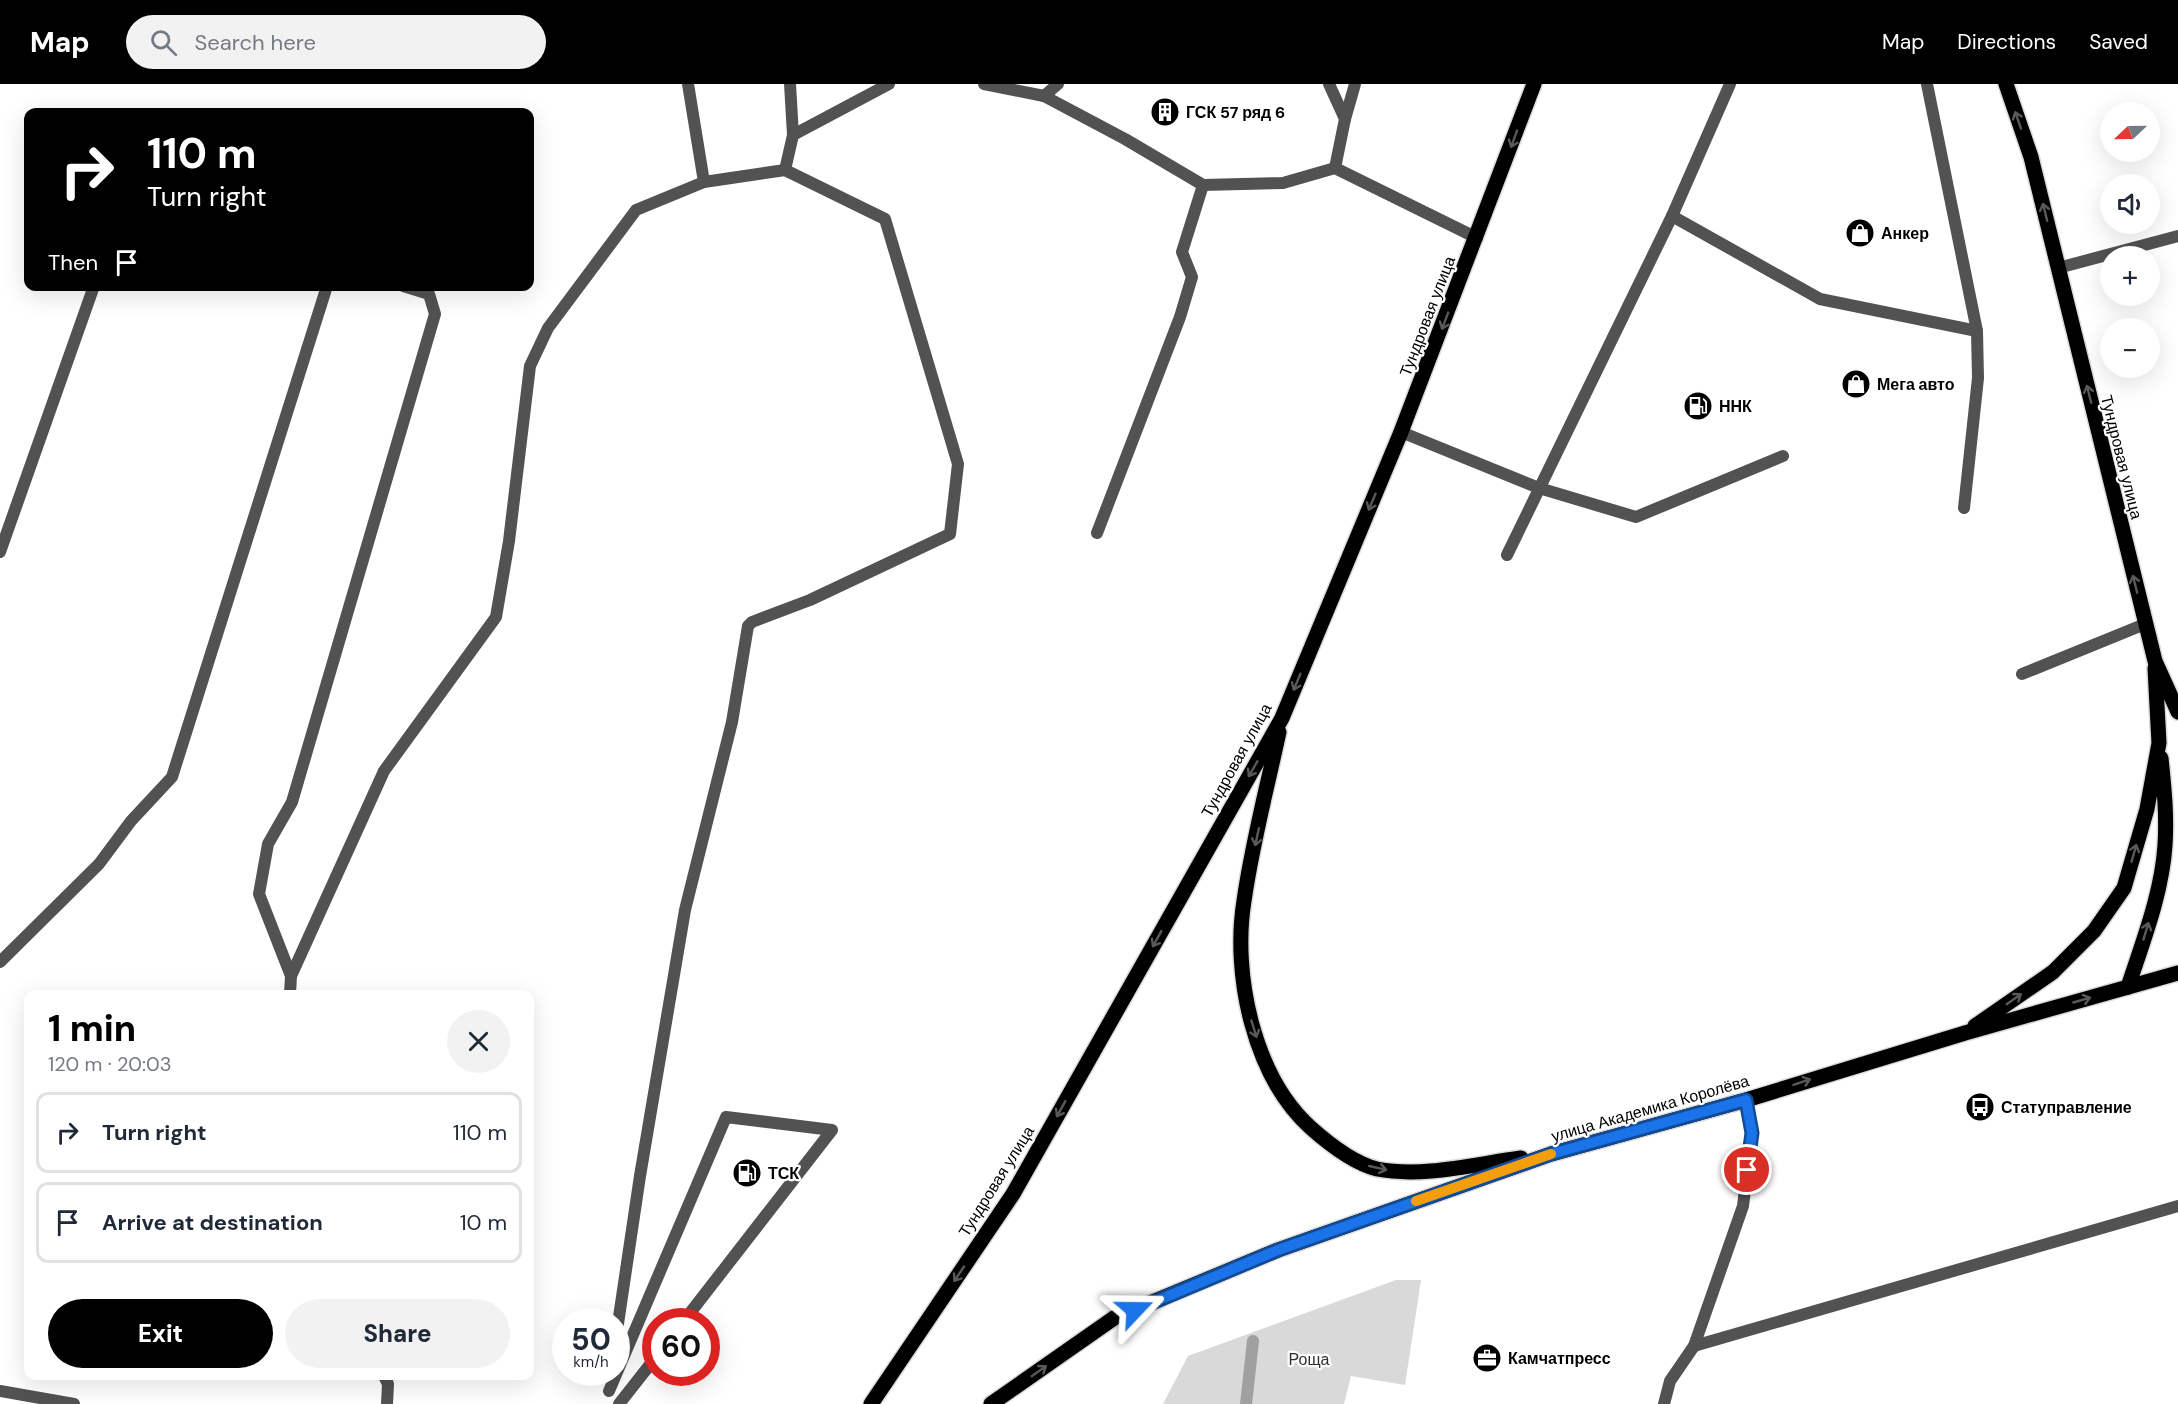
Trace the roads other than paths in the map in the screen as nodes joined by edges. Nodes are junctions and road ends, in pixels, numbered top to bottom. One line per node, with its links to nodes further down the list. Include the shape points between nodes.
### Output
1 (688, 84): 17 (street)
2 (790, 84): 14 (street)
3 (889, 84): 14 (street)
4 (984, 84): 12 (street)
5 (1058, 84): 12 (street)
6 (1329, 84): 13 (street)
7 (1355, 84): 13 (street)
8 (1534, 84): 21 (main road, Тундровая улица, one-way to 21)
9 (1730, 84): 19 (street)
10 (1927, 84): 26 (street)
11 (2006, 84): 22 (main road, Тундровая улица, one-way to 11, via 2031,157)
12 (1044, 96): 18 (street)
13 (1345, 119): 15 (street)
14 (793, 135): 16 (street)
15 (1335, 168): 18 (street, via 1283,183); 21 (street)
16 (785, 170): 17 (street); 49 (street, via 885,219 958,464 950,534 748,626 732,722 685,910)
17 (704, 182): 42 (street, via 636,210 548,327 530,366 510,541 496,617 384,771)
18 (1203, 185): 31 (street, via 1182,252 1192,277 1180,318)
19 (1672, 216): 26 (street, via 1820,299); 29 (street)
20 (2178, 236): 22 (street)
21 (1477, 238): 27 (main road, Тундровая улица, one-way to 27)
22 (2058, 268): 34 (main road, Тундровая улица, one-way to 22)
23 (92, 291): 32 (street)
24 (325, 291): 40 (street, via 172,777 131,821 99,864)
25 (419, 291): 42 (street, via 429,294 435,314 292,802 268,844 259,894)
26 (1977, 331): 30 (street, via 1978,378)
27 (1401, 432): 29 (street); 38 (main road, Тундровая улица, one-way to 38)
28 (1783, 456): 29 (street, via 1636,517)
29 (1539, 488): 33 (street)
30 (1964, 508)
31 (1097, 533)
32 (0, 552)
33 (1507, 555)
34 (2145, 624): 35 (main road, Тундровая улица); 36 (street)
35 (2154, 661): 37 (main road, Тундровая улица); 39 (main road, Тундровая улица)
36 (2022, 674)
37 (2178, 712)
38 (1282, 718): 47 (main road, one-way to 47, via 1243,903 1242,957 1249,1012 1277,1089 1323,1139 1374,1168 1406,1173); 61 (main road, Тундровая улица, one-way to 61, via 1013,1194)
39 (2159, 743): 43 (main road, one-way to 39, via 2158,893 2165,847 2166,801); 45 (main road, Тундровая улица, one-way to 39, via 2053,972 2094,931 2124,888 2147,809)
40 (0, 962)
41 (2178, 974): 43 (main road, улица Академика Королёва)
42 (291, 976): 44 (street)
43 (2128, 987): 45 (main road, улица Академика Королёва, one-way to 43)
44 (290, 990)
45 (1965, 1033): 46 (main road, улица Академика Королёва, one-way to 45)
46 (1746, 1100): 47 (main road, улица Академика Королёва); 53 (street, via 1752,1133 1743,1206)
47 (1551, 1154): 62 (main road, улица Академика Королёва, one-way to 47, via 1114,1318 1278,1250)
48 (2178, 1206): 53 (street)
49 (620, 1308)
50 (646, 1308): 51 (street, via 726,1117 832,1130)
51 (694, 1308)
52 (642, 1317): 57 (street)
53 (1694, 1346): 63 (street, via 1670,1381)
54 (642, 1375): 60 (street)
55 (386, 1380): 59 (street)
56 (0, 1391): 58 (street)
57 (608, 1398)
58 (71, 1404)
59 (387, 1404)
60 (619, 1404)
61 (872, 1404)
62 (991, 1404)
63 (1665, 1404)

